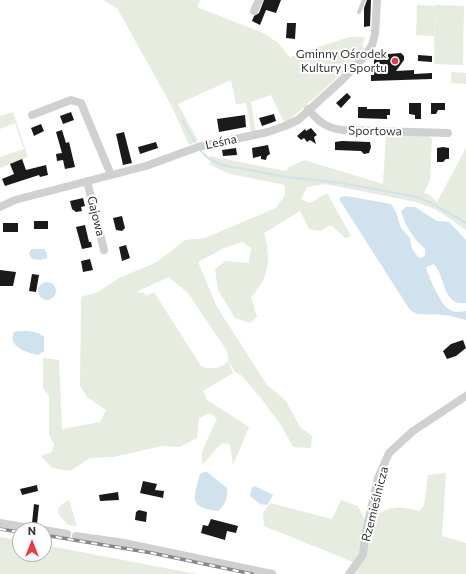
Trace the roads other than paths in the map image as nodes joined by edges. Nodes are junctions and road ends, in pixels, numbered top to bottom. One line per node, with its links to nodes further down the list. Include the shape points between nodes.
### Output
1 (259, 0): 4 (street)
2 (364, 0): 5 (lane)
3 (378, 0): 6 (street, Leśna, via 372,45 342,80)
4 (254, 11)
5 (359, 12)
6 (308, 110): 8 (street, Sportowa, via 326,126 342,130); 9 (street, Leśna, via 298,120 278,129 198,147 146,166)
7 (32, 115): 9 (street, via 71,100 81,103)
8 (448, 133)
9 (111, 175): 10 (street, Leśna)
10 (87, 181): 11 (street, Leśna, via 15,200); 12 (street, Gajowa)
11 (0, 207)
12 (104, 250)
13 (466, 396): 20 (street, Rzemieślnicza, via 413,431 389,453 378,478 363,555)
14 (0, 524): 15 (street)
15 (12, 526)
16 (52, 532): 17 (street)
17 (67, 534)
18 (76, 536): 19 (street, via 124,543)
19 (272, 574)
20 (349, 574)

